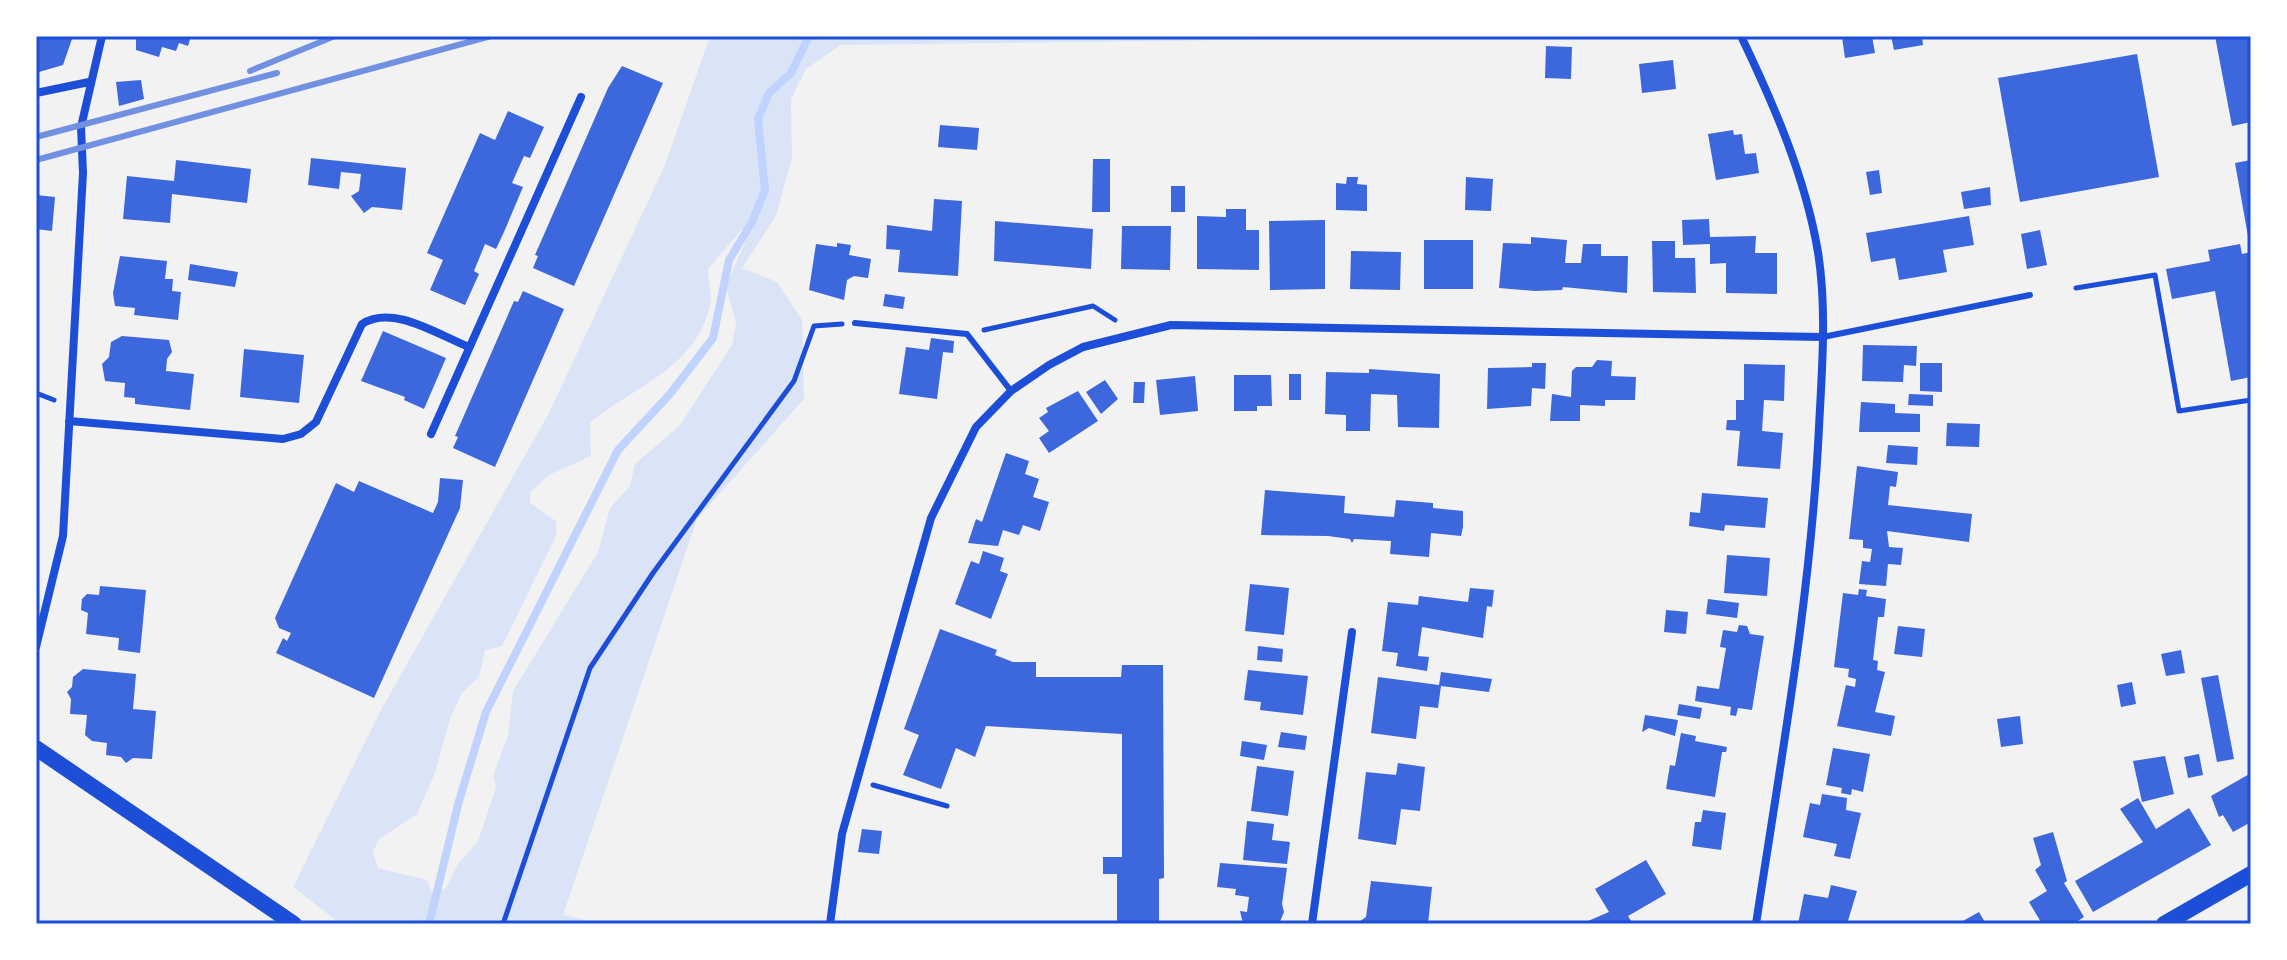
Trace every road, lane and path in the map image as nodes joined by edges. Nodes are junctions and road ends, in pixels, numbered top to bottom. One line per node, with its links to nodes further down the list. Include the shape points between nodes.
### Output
1 (102, 36): 3 (street)
2 (1741, 36): 11 (street, via 1799,174 1818,252)
3 (89, 82): 4 (street); 15 (street, via 81,127)
4 (36, 93)
5 (581, 97): 12 (street)
6 (2076, 288): 14 (path, via 2155,275 2179,411)
7 (2030, 295): 11 (lane)
8 (855, 323): 10 (lane); 24 (path, via 814,326 794,381 590,668)
9 (1133, 332): 10 (path, via 1093,306); 11 (street, via 1171,325); 13 (street, via 1083,347)
10 (967, 334): 13 (lane)
11 (1823, 337): 27 (street, via 1807,584)
12 (469, 347): 15 (street, via 388,315 371,318 362,324 316,422 283,439); 16 (street)
13 (1011, 391): 20 (street, via 976,427 931,518)
14 (2251, 400)
15 (69, 421): 18 (street, via 63,536)
16 (431, 434)
17 (1352, 632): 26 (street)
18 (36, 647)
19 (36, 748): 23 (main road)
20 (857, 780): 21 (path); 25 (street, via 842,834)
21 (947, 806)
22 (2251, 874): 28 (main road)
23 (294, 924)
24 (503, 924)
25 (830, 924)
26 (1312, 924)
27 (1756, 924)
28 (2164, 924)

